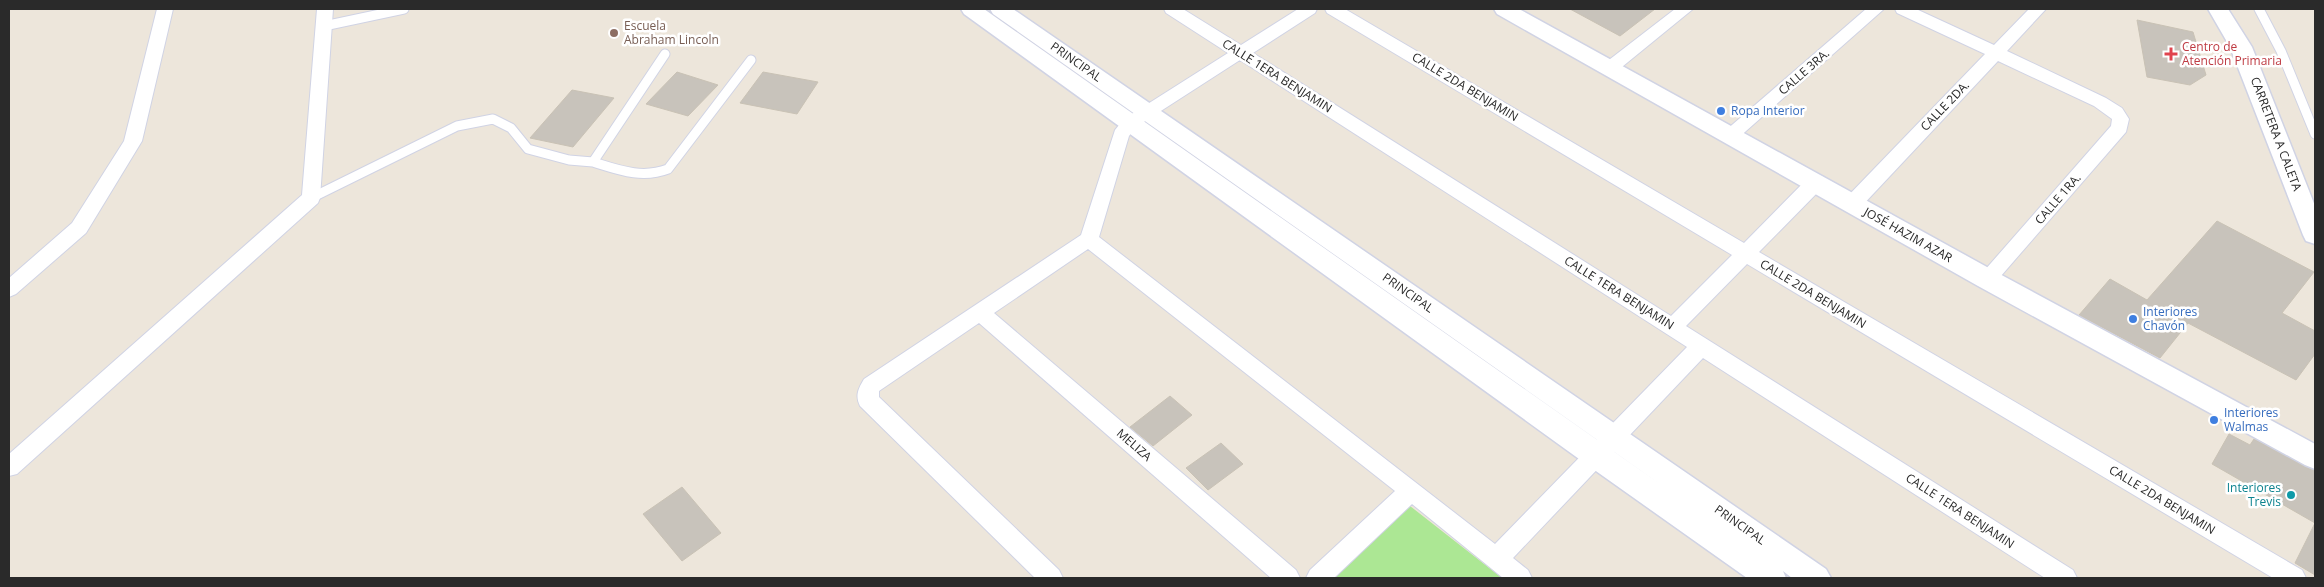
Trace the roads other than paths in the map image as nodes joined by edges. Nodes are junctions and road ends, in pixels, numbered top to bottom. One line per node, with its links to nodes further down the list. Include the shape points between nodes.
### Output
1 (165, 9): 32 (street, via 133,141 79,228)
2 (404, 9): 15 (lane)
3 (971, 9): 21 (street, PRINCIPAL)
4 (1000, 9): 21 (street, PRINCIPAL)
5 (1172, 9): 16 (street, CALLE 1ERA BENJAMIN)
6 (1308, 9): 16 (street)
7 (1333, 9): 30 (street, CALLE 2DA BENJAMIN)
8 (1685, 9): 20 (street)
9 (1876, 9): 23 (street, CALLE 3RA.)
10 (1904, 9): 17 (street)
11 (2038, 9): 17 (street, CALLE 2DA.)
12 (2218, 9): 28 (street, CARRETERA A CALETA, via 2241,47)
13 (2260, 9): 22 (lane)
14 (1514, 11): 20 (street, JOSÉ HAZIM AZAR)
15 (324, 17): 26 (street)
16 (1240, 53): 21 (street); 34 (street, CALLE 1ERA BENJAMIN)
17 (1995, 53): 27 (street, CALLE 2DA.); 31 (street, CALLE 1RA., via 2100,102 2119,116 2122,123)
18 (665, 54): 24 (lane)
19 (751, 60): 24 (lane, via 668,169 645,176)
20 (1611, 67): 23 (street, JOSÉ HAZIM AZAR)
21 (1139, 117): 29 (street, via 1121,134); 36 (street, PRINCIPAL); 37 (street, PRINCIPAL)
22 (2315, 134)
23 (1731, 135): 25 (street, JOSÉ HAZIM AZAR)
24 (593, 162): 26 (lane, via 569,160 528,149 511,128 493,118 458,126)
25 (1816, 182): 27 (street, JOSÉ HAZIM AZAR); 30 (street)
26 (311, 198): 39 (street)
27 (1852, 204): 31 (street, JOSÉ HAZIM AZAR)
28 (2315, 235)
29 (1089, 239): 33 (street); 40 (street)
30 (1745, 254): 34 (street); 49 (street, CALLE 2DA BENJAMIN)
31 (1986, 279): 38 (street, JOSÉ HAZIM AZAR)
32 (9, 289)
33 (979, 312): 42 (street, via 872,385 868,400); 43 (street, MELIZA)
34 (1672, 327): 35 (street, CALLE 1ERA BENJAMIN)
35 (1701, 346): 36 (street); 48 (street, CALLE 1ERA BENJAMIN)
36 (1614, 437): 37 (street); 47 (street, PRINCIPAL)
37 (1596, 456): 41 (street); 46 (street, PRINCIPAL)
38 (2315, 457)
39 (9, 468)
40 (1412, 490): 41 (street); 44 (street)
41 (1496, 559): 45 (street)
42 (1051, 578)
43 (1288, 578)
44 (1318, 578)
45 (1520, 578)
46 (1771, 578)
47 (1816, 578)
48 (2065, 578)
49 (2294, 578)

